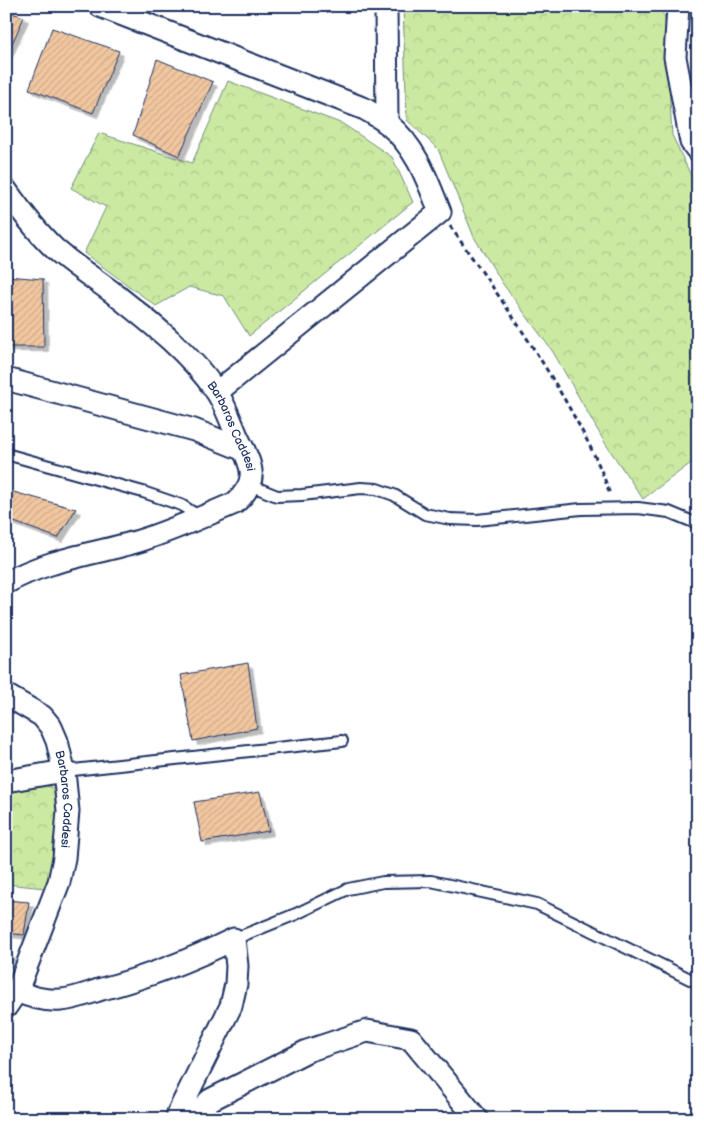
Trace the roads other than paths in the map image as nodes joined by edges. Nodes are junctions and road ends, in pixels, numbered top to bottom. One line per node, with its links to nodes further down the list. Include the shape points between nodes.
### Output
1 (100, 6): 4 (street, via 365,109)
2 (386, 6): 4 (street)
3 (678, 6): 5 (street, via 675,57 691,142)
4 (387, 123): 8 (street, via 405,140 421,164 440,212)
5 (698, 151)
6 (6, 190): 8 (street, Barbaros Caddesi, via 28,221 54,248 179,346)
7 (6, 379): 9 (street, via 194,430)
8 (217, 392): 9 (street, Barbaros Caddesi)
9 (244, 450): 11 (street, Barbaros Caddesi, via 250,460)
10 (6, 454): 12 (lane, via 142,492 181,505)
11 (250, 485): 12 (street, Barbaros Caddesi, via 235,503); 13 (lane, via 277,496 377,489 394,495 425,514 450,519 477,520 581,509 638,508 669,512)
12 (201, 517): 14 (street, Barbaros Caddesi, via 143,540 42,566)
13 (698, 524)
14 (6, 583)
15 (6, 695): 17 (street, Barbaros Caddesi, via 42,716 51,727)
16 (342, 741): 17 (lane)
17 (64, 771): 18 (street); 21 (street, Barbaros Caddesi, via 68,811 64,858 58,882)
18 (6, 781)
19 (234, 939): 20 (lane, via 348,889 383,882 431,881 537,904); 21 (street, via 151,975 62,1000); 22 (street, via 237,966 231,1006 178,1113)
20 (698, 983)
21 (12, 999)
22 (178, 1119)
23 (192, 1119): 24 (street, via 210,1100 307,1051 367,1031 411,1039)
24 (477, 1119)

